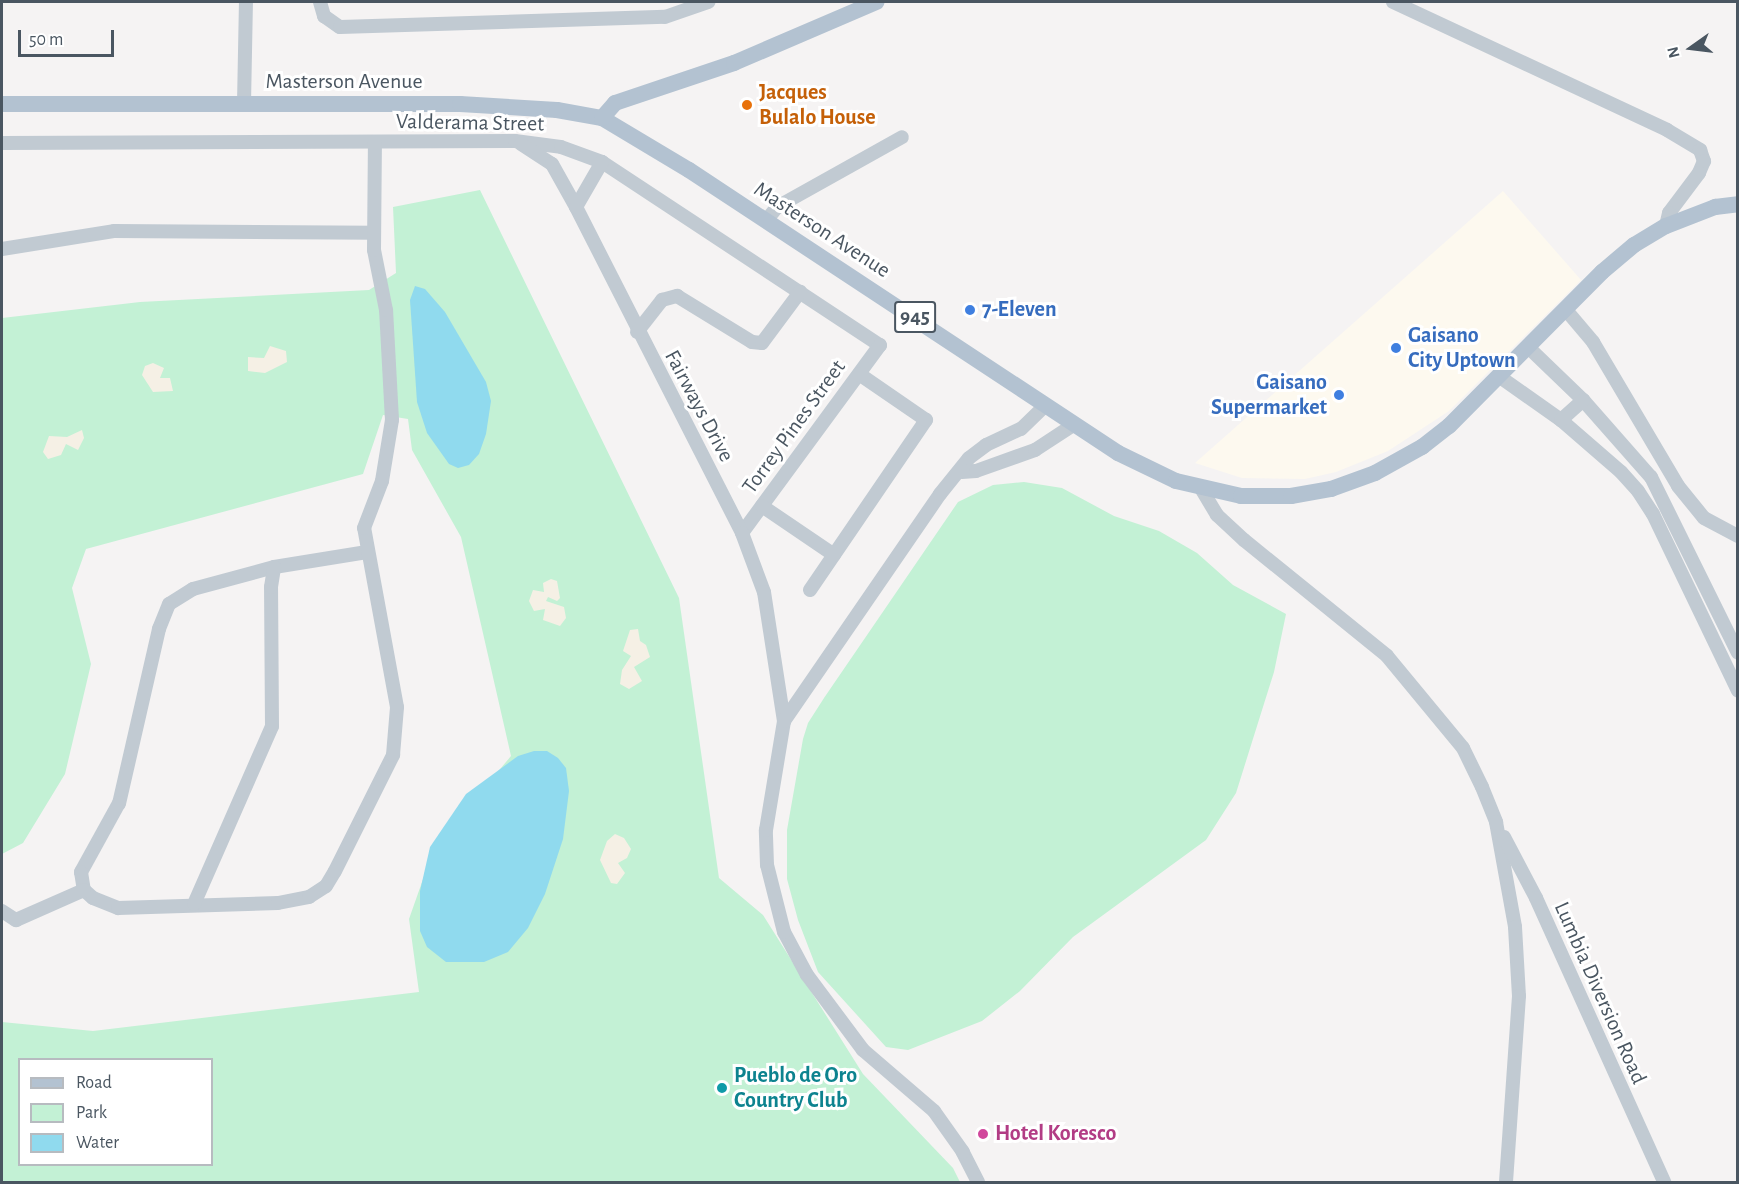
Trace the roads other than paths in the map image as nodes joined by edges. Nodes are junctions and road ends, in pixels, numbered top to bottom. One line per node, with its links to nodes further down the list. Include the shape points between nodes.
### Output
1 (246, 2): 6 (street)
2 (320, 2): 3 (street, via 324,16 340,27 665,17)
3 (708, 2)
4 (876, 2): 8 (main road, via 734,63 615,103)
5 (1393, 2): 17 (street, via 1667,130 1700,150 1704,161 1699,173 1669,213)
6 (244, 104): 7 (main road, Masterson Avenue / 945); 8 (main road, Masterson Avenue / 945, via 512,106)
7 (2, 105)
8 (602, 118): 16 (main road, Masterson Avenue / 945)
9 (902, 136): 16 (street, via 777,207)
10 (515, 141): 11 (street, Valderama Street); 13 (street, Valderama Street, via 561,147); 15 (street, Fairways Drive, via 552,164)
11 (375, 142): 12 (street, Valderama Street); 18 (street)
12 (2, 143)
13 (602, 162): 15 (street); 20 (street, Valderama Street)
14 (1737, 204): 17 (main road, Masterson Avenue / 945, via 1715,207)
15 (576, 207): 22 (street, Fairways Drive)
16 (766, 221): 28 (main road, Masterson Avenue / 945, via 958,344)
17 (1666, 226): 21 (main road, Masterson Avenue / 945, via 1602,272)
18 (374, 233): 19 (street, via 114,231); 38 (street, via 375,263 386,310 392,420 382,481 364,528)
19 (2, 249)
20 (800, 292): 22 (street, via 762,343 752,342 677,296 662,300); 23 (street, Valderama Street)
21 (1566, 310): 24 (main road, Masterson Avenue / 945); 37 (street, via 1593,342 1678,486 1704,518)
22 (637, 332): 36 (street, Fairways Drive)
23 (880, 345): 25 (street, Torrey Pines Street)
24 (1529, 348): 26 (main road, Masterson Avenue / 945); 27 (street)
25 (858, 374): 35 (street, Torrey Pines Street); 39 (street, via 926,420)
26 (1500, 376): 29 (street); 34 (main road, Masterson Avenue / 945, via 1422,447 1357,480 1291,495 1241,496)
27 (1583, 400): 29 (street); 31 (street)
28 (1045, 406): 30 (main road, Masterson Avenue / 945); 32 (street, via 1021,429 976,451)
29 (1561, 420): 33 (street)
30 (1073, 425): 32 (street, via 1035,450 976,471); 34 (main road, Masterson Avenue / 945, via 1151,471)
31 (1636, 457): 33 (street); 42 (street, via 1671,513)
32 (962, 472): 44 (street, via 940,494)
33 (1621, 472): 43 (street, via 1653,514)
34 (1202, 490): 45 (street, via 1228,526 1387,656 1463,748)
35 (762, 506): 36 (street, Torrey Pines Street); 39 (street)
36 (742, 533): 44 (street, Fairways Drive, via 764,592)
37 (1737, 536)
38 (367, 552): 40 (street); 47 (street, via 397,707 393,755 326,886 294,902)
39 (834, 555): 41 (street)
40 (274, 567): 46 (street, via 193,589 169,604 159,629 118,803 81,872); 47 (street, via 272,726)
41 (810, 590)
42 (1737, 652)
43 (1737, 691)
44 (784, 721): 49 (street, via 765,851 784,932 807,975 851,1037 934,1111 963,1152)
45 (1496, 822): 50 (street, via 1515,927 1519,996); 51 (street, Lumbia Diversion Road, via 1536,898)
46 (84, 890): 47 (street, via 118,908); 48 (street, via 16,920)
47 (194, 904)
48 (2, 911)
49 (978, 1182)
50 (1506, 1182)
51 (1664, 1182)

